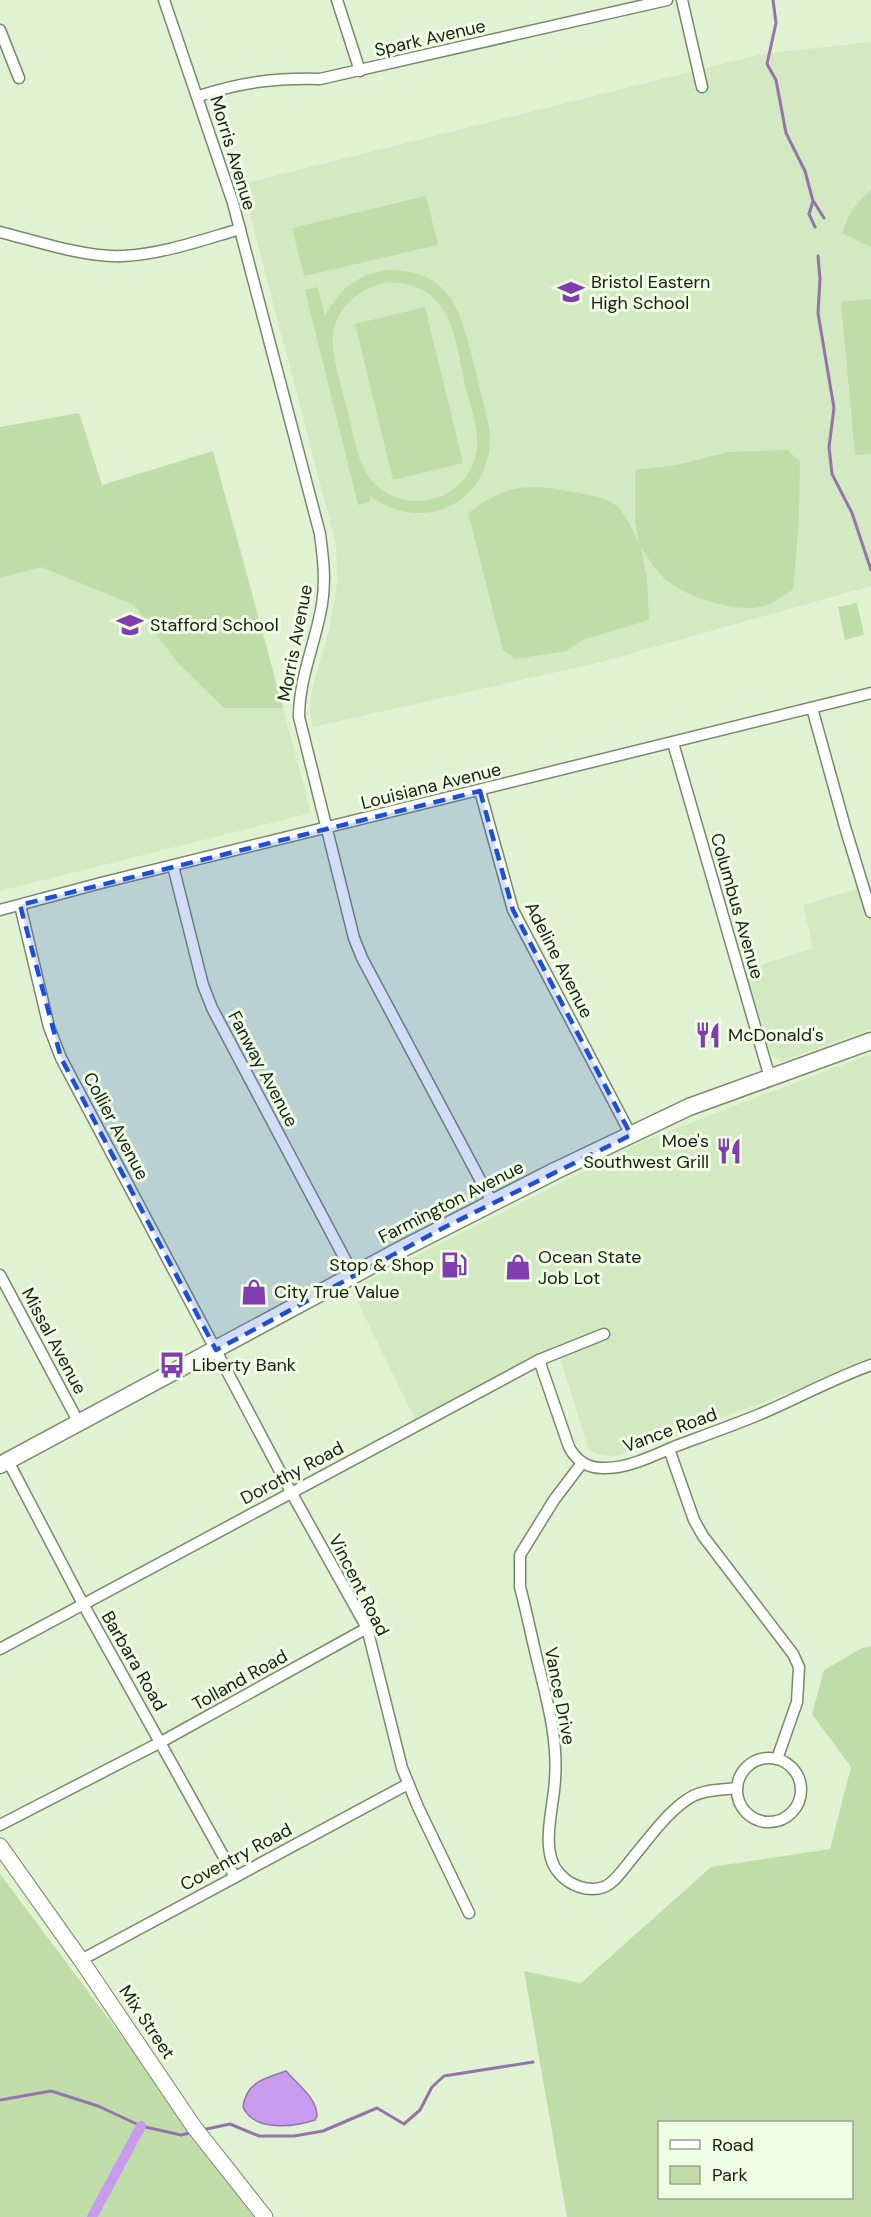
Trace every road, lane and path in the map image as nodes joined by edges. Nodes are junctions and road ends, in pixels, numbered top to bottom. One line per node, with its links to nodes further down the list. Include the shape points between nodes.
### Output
1 (164, 0): 9 (street, Morris Avenue)
2 (337, 0): 6 (street)
3 (667, 0): 6 (street, Spark Avenue)
4 (682, 0): 8 (street)
5 (0, 30): 7 (street)
6 (360, 71): 9 (street, Spark Avenue, via 320,80 282,78 251,82)
7 (19, 78)
8 (702, 87)
9 (198, 96): 10 (street, Morris Avenue)
10 (240, 229): 11 (street, via 168,249 123,256 96,255); 16 (street, Morris Avenue, via 320,534 324,589 299,695 299,717)
11 (0, 232)
12 (871, 693): 13 (street, Louisiana Avenue)
13 (812, 708): 14 (street, Louisiana Avenue); 20 (street)
14 (673, 743): 15 (street, Louisiana Avenue); 22 (street, Columbus Avenue)
15 (480, 791): 16 (street, Louisiana Avenue); 23 (street, Adeline Avenue, via 513,910)
16 (327, 829): 17 (street, Louisiana Avenue); 24 (street, Morris Avenue, via 362,958)
17 (173, 866): 18 (street, Louisiana Avenue); 26 (street, Fanway Avenue, via 212,1008)
18 (20, 905): 19 (street, Louisiana Avenue); 28 (street, Collier Avenue, via 49,1027 61,1058)
19 (0, 910)
20 (871, 912)
21 (871, 1041): 22 (highway, Farmington Avenue)
22 (770, 1078): 23 (highway, Farmington Avenue, via 689,1107)
23 (631, 1135): 24 (highway, Farmington Avenue)
24 (492, 1202): 26 (highway, Farmington Avenue)
25 (0, 1275): 31 (street, Missal Avenue)
26 (354, 1276): 28 (highway, Farmington Avenue)
27 (604, 1334): 29 (street, Dorothy Road)
28 (216, 1350): 31 (highway, Farmington Avenue); 35 (street, Vincent Road)
29 (539, 1360): 34 (street, via 569,1447); 35 (street, Dorothy Road)
30 (871, 1365): 32 (street, Vance Road)
31 (79, 1423): 33 (highway, Farmington Avenue)
32 (669, 1449): 34 (street, Vance Road, via 610,1468); 40 (street, via 703,1536 793,1654 799,1668 797,1702)
33 (4, 1463): 36 (street, Barbara Road)
34 (582, 1463): 42 (street, Vance Drive, via 520,1555 520,1587 551,1717 555,1750 548,1843 551,1860 571,1884 585,1889 604,1887 684,1801 698,1792)
35 (291, 1491): 36 (street, Dorothy Road); 37 (street, Vincent Road)
36 (83, 1604): 38 (street, Dorothy Road); 39 (street, Barbara Road)
37 (367, 1628): 39 (street, Tolland Road); 41 (street, Vincent Road)
38 (0, 1649)
39 (161, 1742): 43 (street, Tolland Road); 45 (street, Barbara Road)
40 (777, 1758): 42 (street, via 750,1764); 42 (street, via 793,1768 801,1785 801,1796 791,1813 772,1821 752,1816 739,1801)
41 (408, 1784): 45 (street, Coventry Road); 46 (street, Vincent Road)
42 (737, 1788)
43 (0, 1825)
44 (0, 1846): 47 (main road, Mix Street)
45 (235, 1877): 47 (street, Coventry Road)
46 (469, 1913)
47 (81, 1960): 48 (main road, Mix Street, via 197,2131)
48 (265, 2217)

